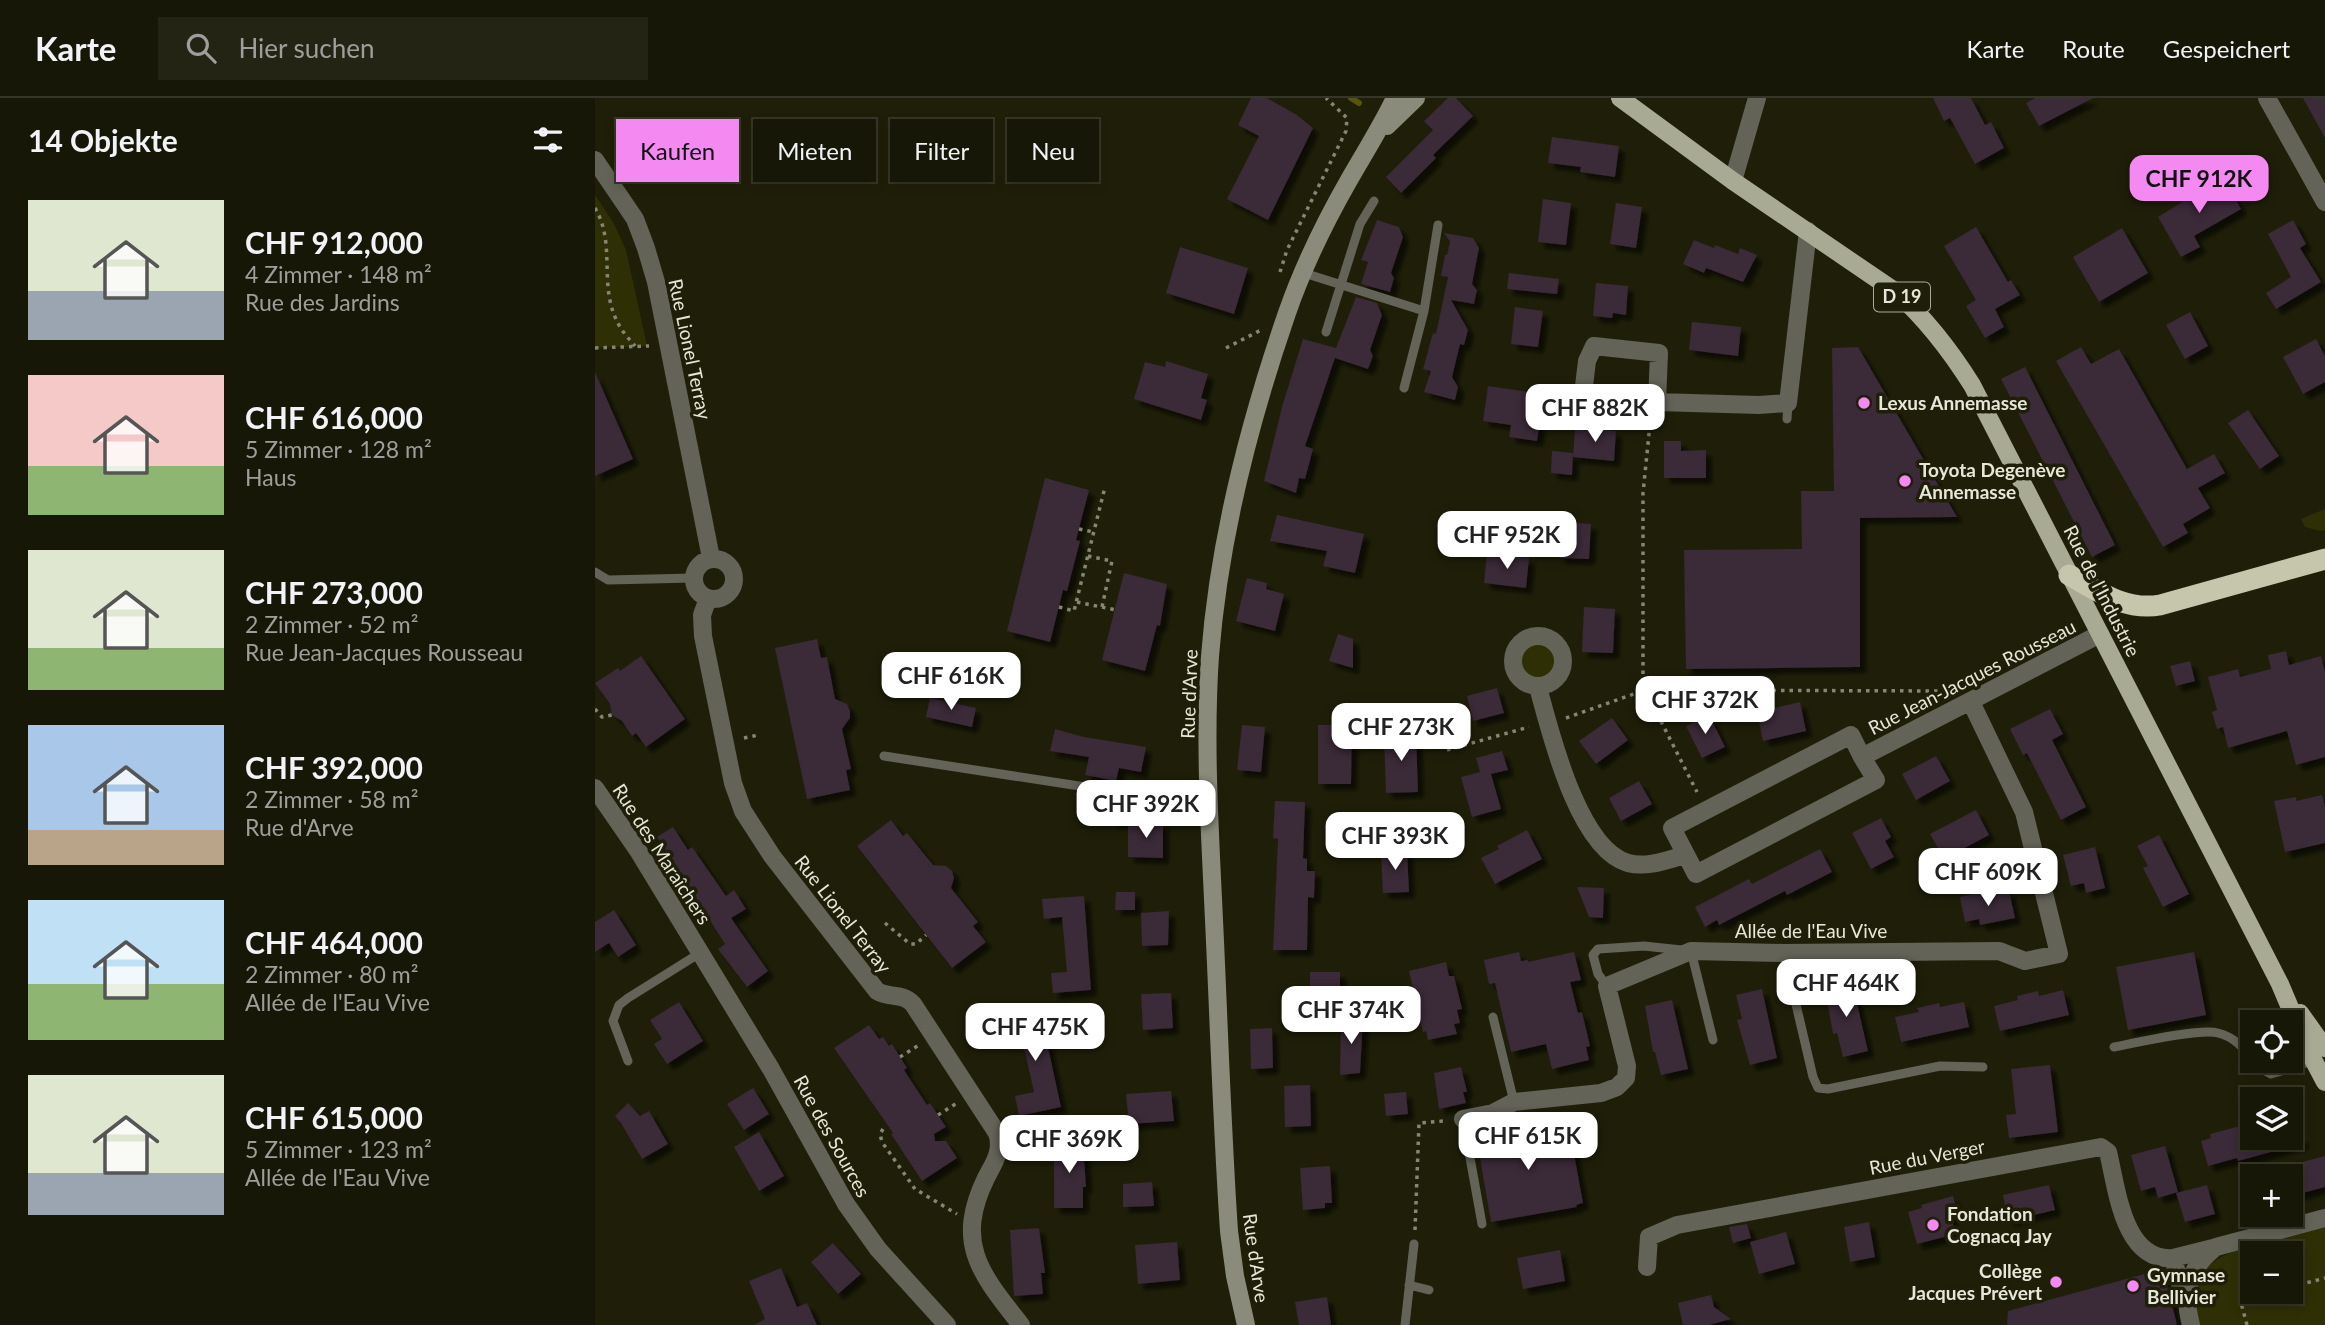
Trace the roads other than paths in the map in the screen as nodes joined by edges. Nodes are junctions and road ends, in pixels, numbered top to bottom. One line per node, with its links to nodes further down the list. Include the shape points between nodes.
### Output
1 (1395, 98): 7 (main road, Rue d'Arve)
2 (1416, 98): 7 (main road, Rue d'Arve)
3 (1620, 98): 6 (main road, Rue de l'Industrie / D 19)
4 (1757, 98): 9 (street)
5 (2267, 98): 11 (street)
6 (1631, 103): 9 (main road, Rue de l'Industrie / D 19)
7 (1377, 136): 14 (main road, Rue d'Arve, via 1337,202)
8 (595, 160): 20 (street, Rue Lionel Terray, via 639,228 653,271)
9 (1733, 181): 13 (main road, Rue de l'Industrie / D 19)
10 (1374, 201): 15 (lane, via 1360,224)
11 (2325, 202)
12 (1438, 225): 16 (lane)
13 (1808, 231): 19 (street, via 1787,411 1759,405); 23 (main road, Rue de l'Industrie / D 19, via 1896,292 1939,335 1972,385)
14 (1304, 272): 15 (lane); 32 (main road, Rue d'Arve, via 1266,379 1225,539 1210,655)
15 (1341, 285): 16 (lane); 17 (lane)
16 (1424, 311): 18 (lane)
17 (1326, 331)
18 (1404, 388)
19 (1655, 403): 19 (street, via 1639,405 1587,392 1584,370 1594,346 1659,353)
20 (711, 558): 24 (street, via 699,565); 25 (street, via 728,564 735,579 727,595)
21 (2325, 559): 23 (highway, via 2143,607 2117,601)
22 (595, 572): 24 (lane, via 608,580)
23 (2070, 575): 26 (main road, Rue de l'Industrie / D 19)
24 (694, 578): 25 (street, via 697,589)
25 (708, 598): 59 (street, Rue Lionel Terray, via 702,615 703,636 733,783 748,819 877,990 904,996 915,1007 997,1133 998,1154 976,1198 972,1242 981,1272)
26 (2100, 635): 28 (street, Rue Jean-Jacques Rousseau); 42 (main road, Rue de l'Industrie / D 19, via 2280,984)
27 (1538, 687): 33 (street, via 1561,770 1593,833 1608,851 1636,864)
28 (1971, 702): 30 (street, Rue Jean-Jacques Rousseau); 36 (street, Allée de l'Eau Vive, via 2024,812 2059,954 2025,961 1999,951)
29 (884, 756): 32 (lane)
30 (1862, 757): 33 (street, Rue Jean-Jacques Rousseau, via 1876,780 1696,874); 33 (street, Rue Jean-Jacques Rousseau, via 1851,735 1672,828)
31 (595, 789): 35 (street, Rue des Maraîchers)
32 (1209, 806): 60 (main road, Rue d'Arve, via 1229,1231)
33 (1685, 855)
34 (1691, 951): 36 (street, Allée de l'Eau Vive); 37 (street, Allée de l'Eau Vive); 37 (lane, via 1644,946 1598,949 1594,965); 39 (lane)
35 (700, 953): 43 (lane, Rue des Maraîchers, via 619,1005 614,1021); 58 (street, Rue des Sources, via 845,1204 878,1249)
36 (1784, 953): 45 (lane, via 1818,1088 1940,1066)
37 (1607, 986): 47 (street, via 1626,1078 1601,1093)
38 (1493, 1017): 47 (lane)
39 (1713, 1040)
40 (2240, 1044): 41 (lane, via 2209,1031)
41 (2114, 1047)
42 (2321, 1054): 44 (lane); 46 (main road, Rue de l'Industrie / D 19)
43 (628, 1061)
44 (2303, 1061)
45 (1983, 1067)
46 (2325, 1082)
47 (1514, 1102): 48 (street, via 1493,1113)
48 (1463, 1119): 50 (lane)
49 (2325, 1218): 52 (street)
50 (1482, 1224)
51 (1414, 1244): 55 (lane)
52 (2216, 1247): 53 (street); 57 (street, via 2195,1270)
53 (2173, 1258): 54 (street, Rue du Verger, via 2149,1254 2135,1242 2108,1152 2101,1147 1677,1225 1649,1237); 57 (street)
54 (1647, 1267)
55 (1409, 1285): 56 (lane); 61 (lane)
56 (1429, 1290)
57 (2186, 1304): 62 (street)
58 (947, 1325)
59 (1021, 1325)
60 (1246, 1325)
61 (1405, 1325)
62 (2191, 1325)

